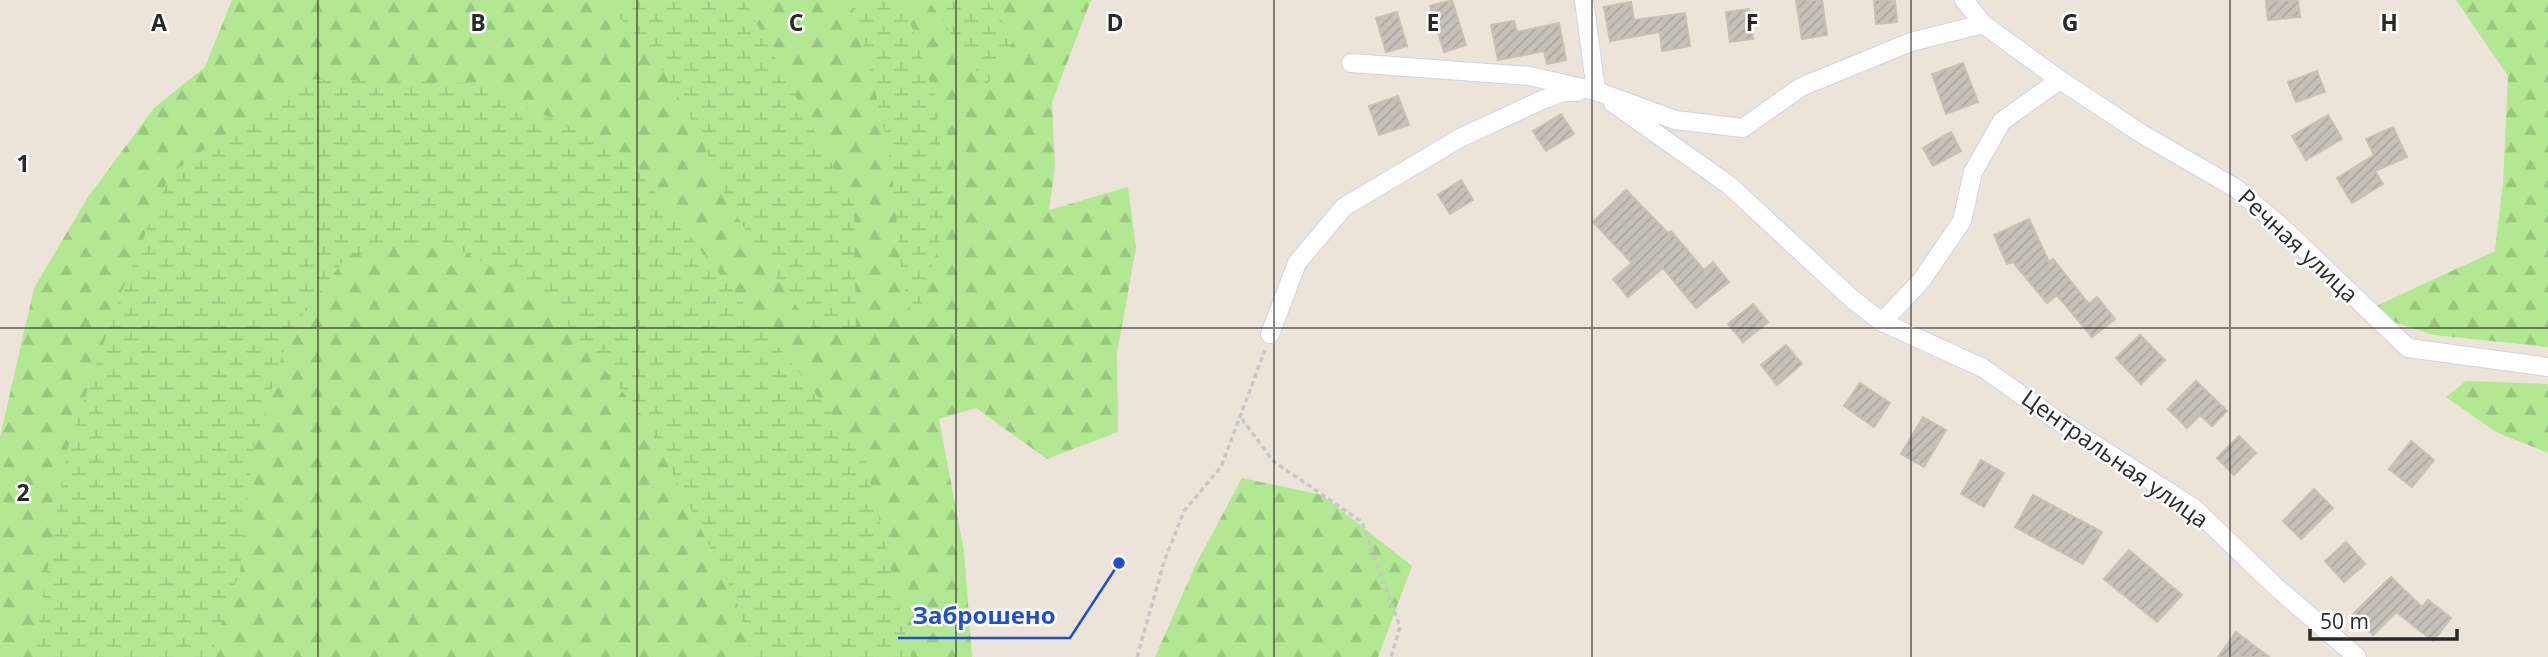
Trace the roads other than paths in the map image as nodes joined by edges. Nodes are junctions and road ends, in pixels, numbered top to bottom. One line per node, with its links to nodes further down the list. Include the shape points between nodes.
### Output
1 (1584, 0): 6 (street)
2 (1964, 0): 3 (street, Речная улица)
3 (1983, 24): 5 (street, Речная улица); 6 (street, via 1911,41 1801,87 1743,128 1675,120)
4 (1351, 64): 6 (street, via 1529,76)
5 (2060, 80): 7 (street, via 2002,121 1973,172 1962,221 1921,281); 9 (street, Речная улица, via 2141,134 2237,189 2409,348)
6 (1596, 91): 7 (street, Центральная улица, via 1728,185); 8 (street, via 1563,92 1542,100 1460,138 1344,207 1297,263)
7 (1882, 322): 10 (street, Центральная улица, via 1983,368 2194,508)
8 (1270, 334)
9 (2548, 368)
10 (2357, 657)

